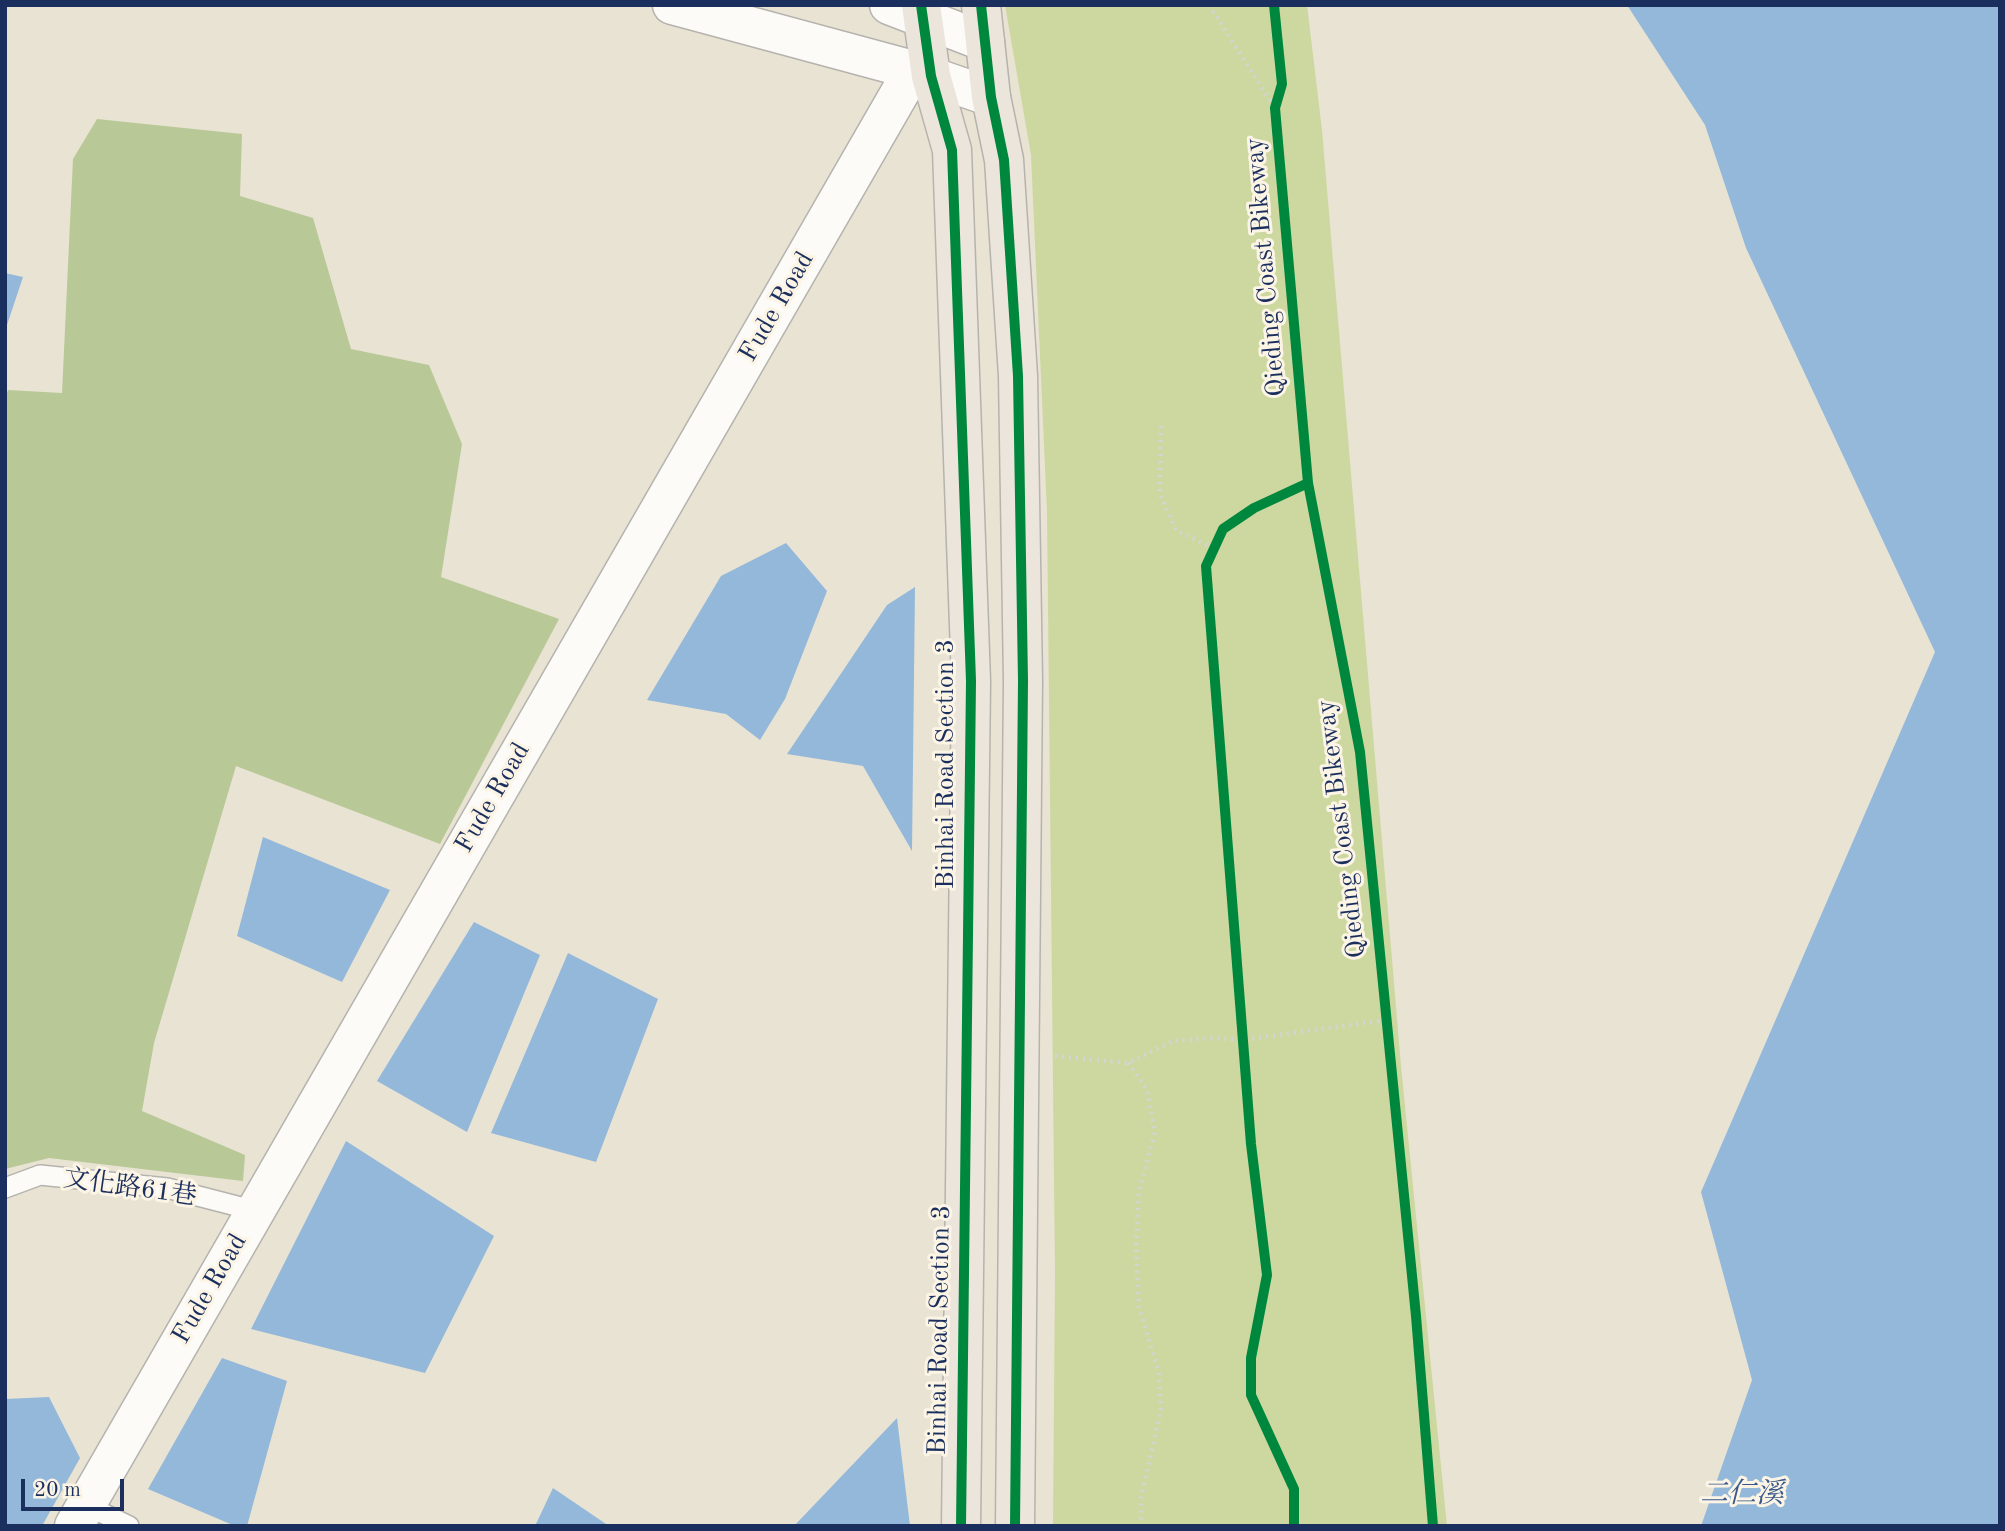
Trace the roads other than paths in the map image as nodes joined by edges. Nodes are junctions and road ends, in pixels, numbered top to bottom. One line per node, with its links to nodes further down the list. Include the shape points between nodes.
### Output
1 (672, 5): 4 (street)
2 (911, 9): 3 (street); 4 (main road, Binhai Road Section 3)
3 (983, 24): 5 (main road)
4 (922, 73): 5 (street); 7 (street, Fude Road); 10 (main road, Binhai Road Section 3, via 952,150 971,681)
5 (991, 97): 11 (main road, via 1004,160 1018,376 1023,681)
6 (5, 1188): 7 (lane, 文化路61巷, via 40,1175 167,1188)
7 (256, 1211): 8 (street, Fude Road)
8 (80, 1515): 9 (lane)
9 (129, 1526)
10 (961, 1526)
11 (1014, 1526)

